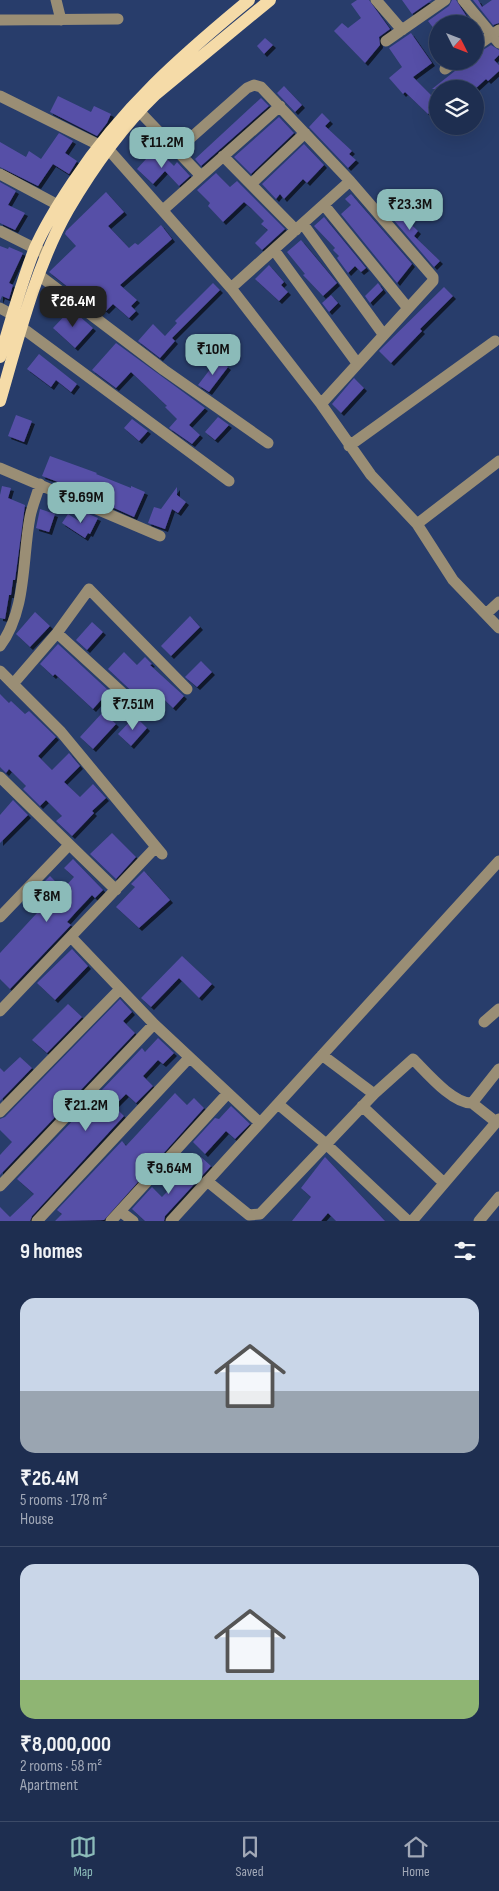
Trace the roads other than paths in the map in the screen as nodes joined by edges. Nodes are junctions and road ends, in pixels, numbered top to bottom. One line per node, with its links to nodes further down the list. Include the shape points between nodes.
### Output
1 (56, 0): 9 (street)
2 (249, 0): 18 (main road, via 158,77)
3 (270, 0): 16 (main road)
4 (376, 0): 10 (street)
5 (444, 0): 10 (street)
6 (462, 0): 11 (street)
7 (118, 19): 9 (street)
8 (0, 20): 9 (street)
9 (61, 20)
10 (402, 30): 12 (street)
11 (497, 36): 13 (street)
12 (386, 41)
13 (484, 42)
14 (0, 96): 18 (street)
15 (280, 106): 17 (street); 19 (street, via 261,87 254,85); 20 (street)
16 (139, 111): 18 (main road); 19 (street)
17 (305, 133): 23 (street); 24 (street)
18 (104, 147): 25 (main road); 27 (street); 32 (main road, via 68,210)
19 (177, 150): 22 (street)
20 (223, 156): 22 (street); 24 (street)
21 (0, 174): 25 (street)
22 (201, 176): 27 (street)
23 (350, 182): 26 (street); 36 (street, via 433,277)
24 (251, 184): 28 (street)
25 (58, 205): 30 (main road)
26 (324, 205): 28 (street); 36 (street)
27 (162, 210): 34 (street)
28 (300, 227): 31 (street); 39 (street)
29 (0, 232): 30 (street)
30 (35, 249): 32 (street); 37 (main road)
31 (274, 250): 34 (street); 42 (street)
32 (48, 255): 33 (main road)
33 (40, 276): 38 (main road); 45 (street, via 164,370)
34 (231, 288): 44 (street)
35 (0, 308): 37 (street)
36 (407, 308): 39 (street)
37 (13, 315): 41 (main road)
38 (21, 327): 43 (main road); 49 (street)
39 (383, 334): 42 (street)
40 (495, 341): 46 (street)
41 (0, 357)
42 (357, 363): 44 (street)
43 (0, 401)
44 (320, 404): 46 (street)
45 (268, 443)
46 (349, 446): 51 (street)
47 (499, 461): 51 (street)
48 (0, 468): 50 (street)
49 (229, 482)
50 (40, 484): 52 (street); 57 (street, via 30,516 15,614)
51 (417, 524): 54 (street, via 453,580)
52 (160, 536)
53 (499, 602): 54 (street)
54 (486, 614): 55 (street)
55 (499, 628)
56 (57, 632): 59 (street); 60 (street, via 89,589); 61 (street)
57 (0, 646)
58 (0, 672): 59 (street)
59 (13, 684): 65 (street, via 61,732 159,850)
60 (187, 689)
61 (139, 708)
62 (0, 777): 63 (street)
63 (69, 845): 65 (street); 66 (street)
64 (499, 861): 73 (street)
65 (116, 890): 67 (street)
66 (0, 918)
67 (71, 937): 68 (street); 70 (street)
68 (120, 988): 72 (street); 81 (street)
69 (499, 1009): 71 (street)
70 (0, 1011)
71 (484, 1022)
72 (154, 1024): 74 (street); 87 (street)
73 (322, 1055): 77 (street); 79 (street)
74 (189, 1058): 76 (street); 91 (street)
75 (499, 1069): 78 (street)
76 (228, 1093): 82 (street); 89 (street)
77 (374, 1094): 78 (street, via 413,1059 455,1099); 80 (street)
78 (472, 1103): 83 (street)
79 (278, 1104): 82 (street); 84 (street)
80 (362, 1106): 84 (street); 86 (street)
81 (0, 1112)
82 (260, 1123): 85 (street)
83 (496, 1126): 86 (street)
84 (326, 1144): 90 (street); 95 (street)
85 (207, 1181): 90 (street, via 249,1215); 94 (street)
86 (444, 1183): 96 (street)
87 (0, 1186)
88 (499, 1197): 97 (street)
89 (120, 1211): 92 (street); 93 (street)
90 (264, 1217)
91 (37, 1221)
92 (110, 1221)
93 (133, 1221)
94 (171, 1221)
95 (408, 1221)
96 (412, 1221)
97 (479, 1221)

